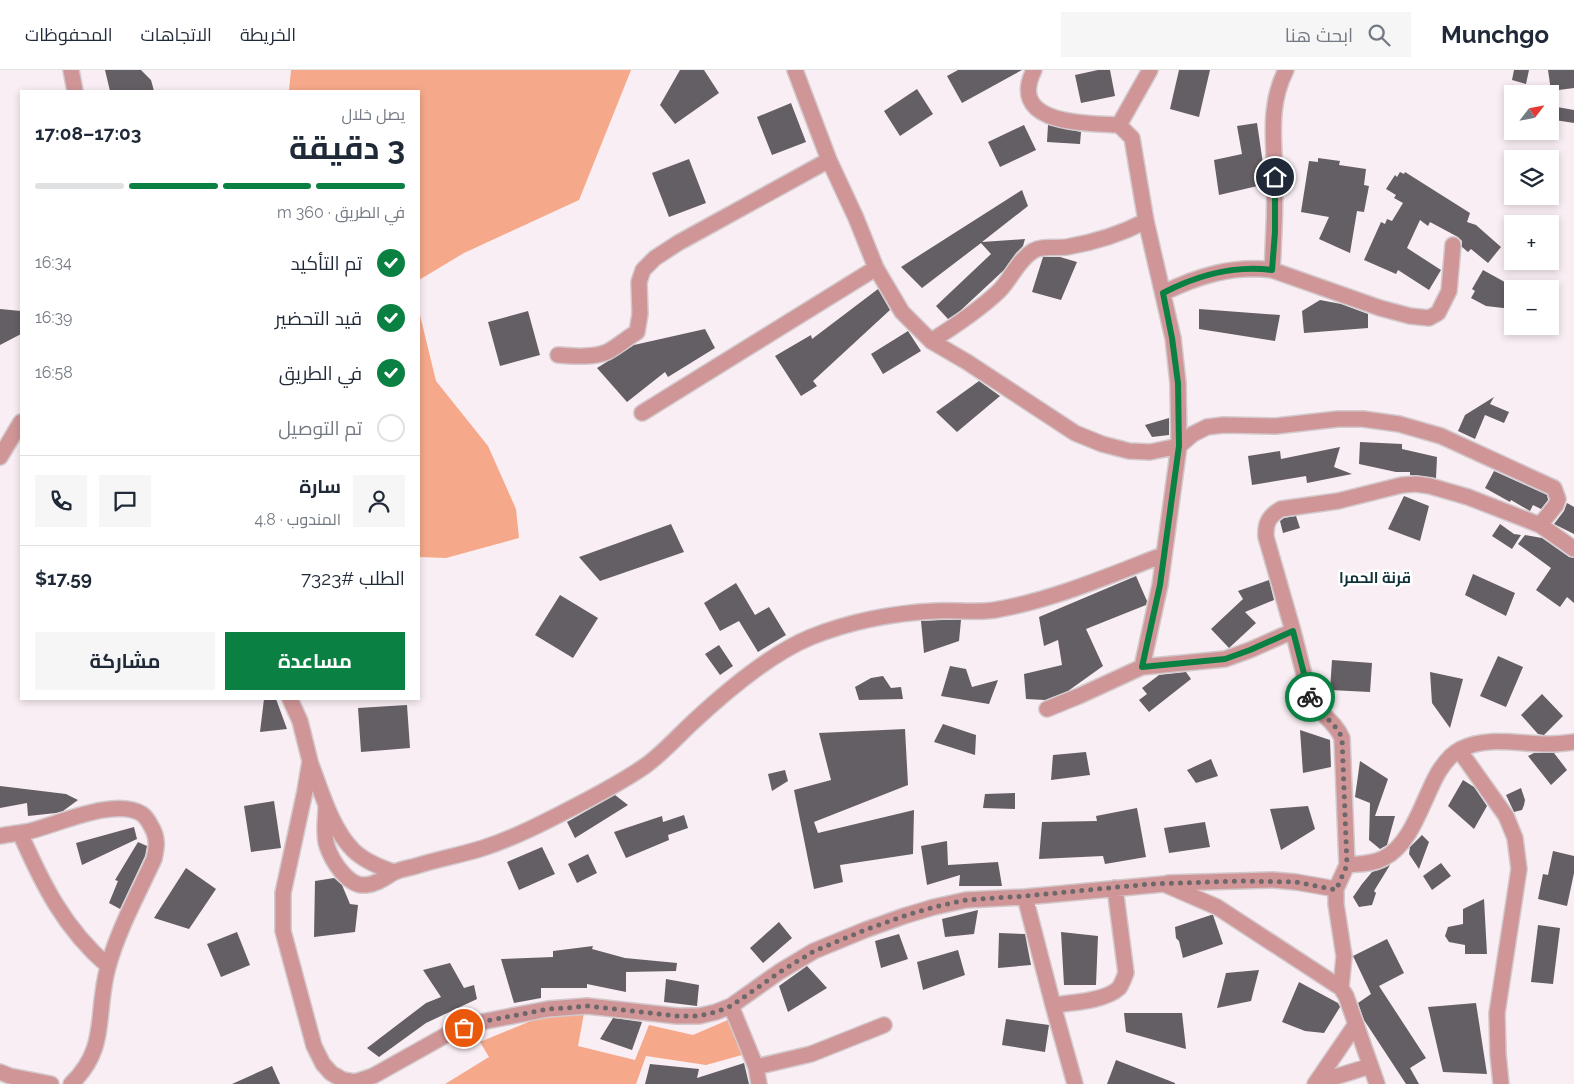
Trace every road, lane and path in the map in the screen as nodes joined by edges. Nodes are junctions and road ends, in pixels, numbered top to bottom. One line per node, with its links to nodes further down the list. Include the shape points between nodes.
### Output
1 (71, 70): 6 (street)
2 (795, 70): 8 (street)
3 (1034, 70): 7 (street, via 1028,84 1029,97 1043,114 1086,123)
4 (1150, 70): 7 (street)
5 (1286, 70): 12 (street, via 1278,86 1273,110 1275,232)
6 (75, 90)
7 (1119, 125): 9 (street, via 1132,138)
8 (829, 160): 11 (street); 15 (street, via 655,258 643,270 639,282 637,332 606,352 584,356)
9 (1146, 221): 13 (street); 14 (street, via 1097,241 1064,248 1040,248 1032,252 1000,290 969,317)
10 (1453, 245): 12 (street, via 1448,291 1438,313 1430,318 1380,308)
11 (876, 268): 14 (street, via 902,312); 16 (street)
12 (1272, 270): 13 (street, via 1253,268 1202,276)
13 (1163, 293): 18 (street, via 1178,383)
14 (931, 341): 18 (street, via 1075,433 1129,451 1150,452)
15 (558, 355)
16 (642, 413)
17 (20, 424): 19 (street)
18 (1179, 446): 20 (street, via 1207,427 1223,425 1276,426 1338,419 1400,424 1441,436 1554,488 1558,499 1556,506); 22 (street)
19 (0, 454)
20 (1540, 525): 21 (street); 23 (street, via 1468,497 1416,484 1338,501 1281,509 1273,514 1265,528)
21 (1574, 548)
22 (1163, 555): 24 (street, via 1160,585); 34 (street, via 1065,592 1020,605 991,611 893,614 842,626 810,638 763,665 713,704 646,765 607,790 520,835)
23 (1293, 631): 24 (street, via 1225,659); 33 (street, via 1310,698 1335,725 1342,738)
24 (1142, 667): 26 (street)
25 (290, 700): 29 (street, via 300,721)
26 (1048, 709)
27 (1574, 742): 28 (street, via 1488,741)
28 (1459, 750): 33 (street, via 1443,764 1408,834 1394,851 1383,859); 54 (street, via 1506,816 1515,838 1519,869 1497,1013)
29 (310, 761): 30 (street); 42 (street, via 283,893 283,931 314,1046 323,1064 342,1080 355,1082 374,1076 448,1034 481,1022 548,1009 587,1006 699,1016)
30 (326, 807): 34 (street, via 352,850 376,866); 34 (street, via 327,845 347,878 363,886 374,884)
31 (20, 833): 32 (street); 39 (street, via 57,908 74,932); 39 (street, via 118,808 141,814 154,830 157,846 154,859)
32 (0, 836)
33 (1347, 865): 37 (street)
34 (394, 872)
35 (1164, 884): 36 (street); 37 (street, via 1272,880); 40 (street, via 1217,907)
36 (1115, 888): 38 (street); 41 (street, via 1126,973 1122,983 1106,995)
37 (1336, 890): 40 (street, via 1344,956)
38 (1025, 896): 41 (street); 42 (street, via 966,900 865,930 814,951)
39 (108, 966): 49 (street, via 94,1052)
40 (1341, 988): 43 (street)
41 (1052, 1005): 51 (street)
42 (731, 1006): 46 (street)
43 (1356, 1024): 45 (street); 52 (street)
44 (884, 1025): 46 (street, via 811,1054)
45 (1370, 1066): 52 (street); 53 (street)
46 (756, 1067): 50 (street)
47 (0, 1072): 48 (street)
48 (51, 1084)
49 (72, 1084)
50 (759, 1084)
51 (1075, 1084)
52 (1315, 1084)
53 (1377, 1084)
54 (1501, 1084)

